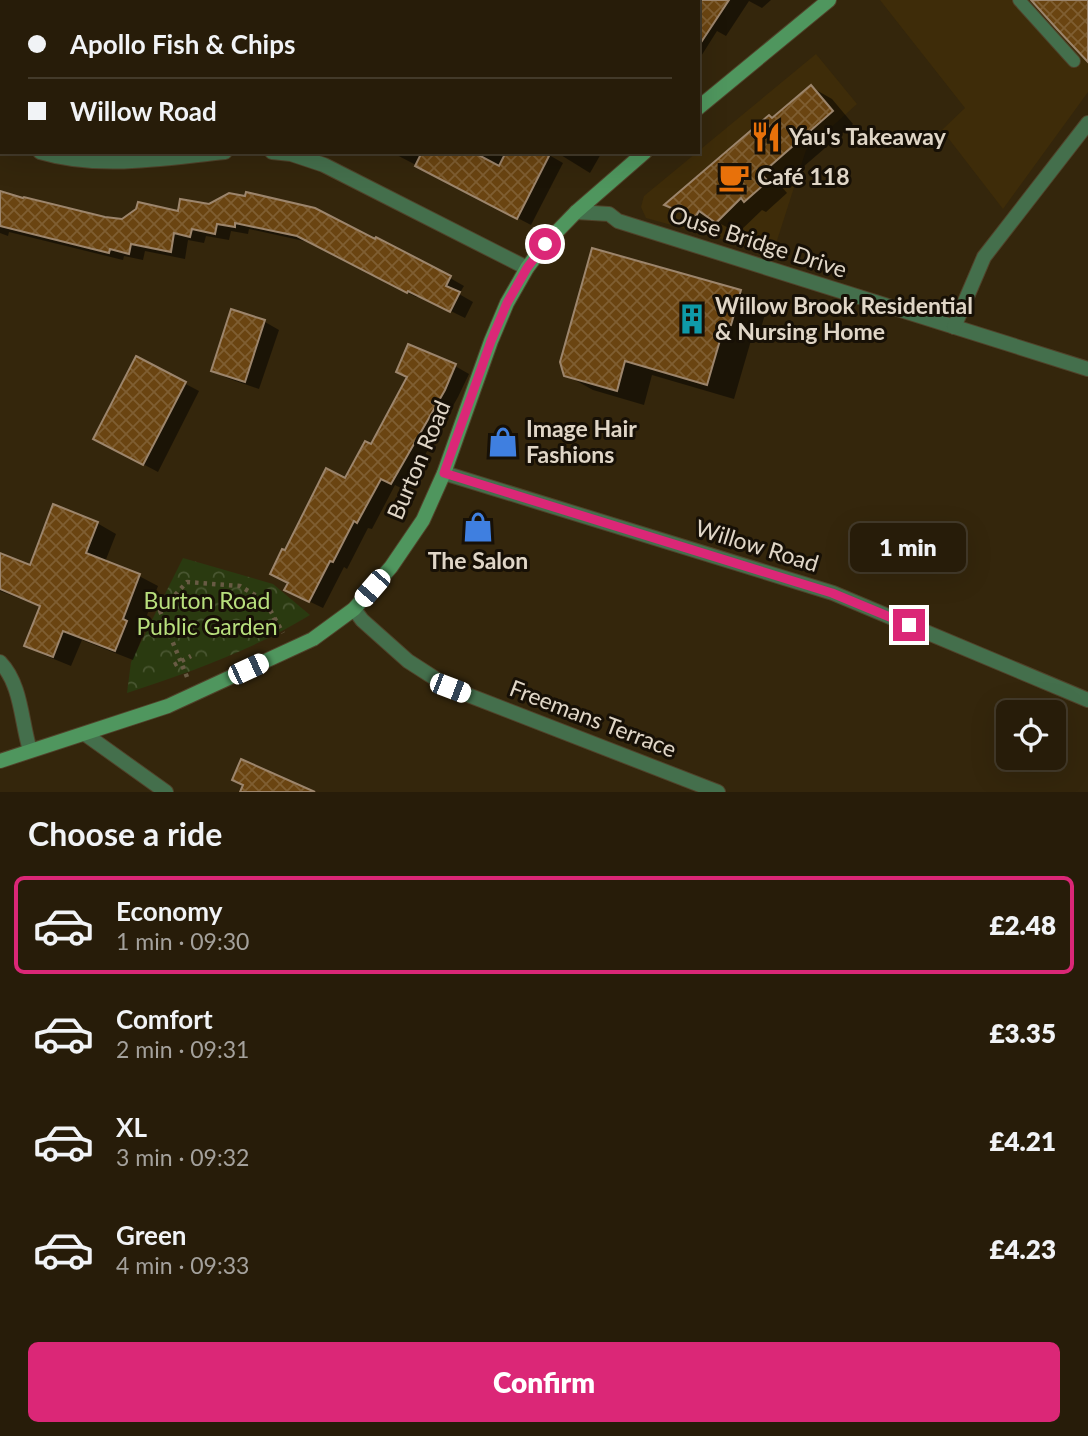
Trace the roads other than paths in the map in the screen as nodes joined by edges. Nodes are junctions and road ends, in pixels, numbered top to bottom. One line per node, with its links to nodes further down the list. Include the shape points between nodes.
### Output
1 (829, 0): 4 (main road)
2 (1018, 0): 3 (lane)
3 (1074, 61)
4 (700, 106)
5 (1088, 123): 12 (street, via 984,257)
6 (51, 154): 7 (street, via 91,161 141,161)
7 (206, 154)
8 (291, 154): 11 (street, via 324,165)
9 (643, 154): 10 (main road, Burton Road)
10 (576, 212): 11 (main road, Burton Road); 12 (street, Ouse Bridge Drive, via 609,214 618,221)
11 (527, 268): 14 (main road, Burton Road, via 491,341)
12 (954, 327): 13 (street, Ouse Bridge Drive)
13 (1088, 369)
14 (444, 473): 15 (main road, Burton Road, via 423,520 391,567); 17 (street, Willow Road, via 832,593)
15 (354, 609): 18 (main road, Burton Road, via 291,650 168,706); 22 (street, Freemans Terrace, via 408,661 450,688)
16 (0, 663): 19 (street, via 15,686)
17 (1088, 700)
18 (85, 734): 19 (main road, Burton Road); 21 (street)
19 (30, 750): 20 (main road, Burton Road)
20 (0, 761)
21 (166, 792)
22 (718, 792)

